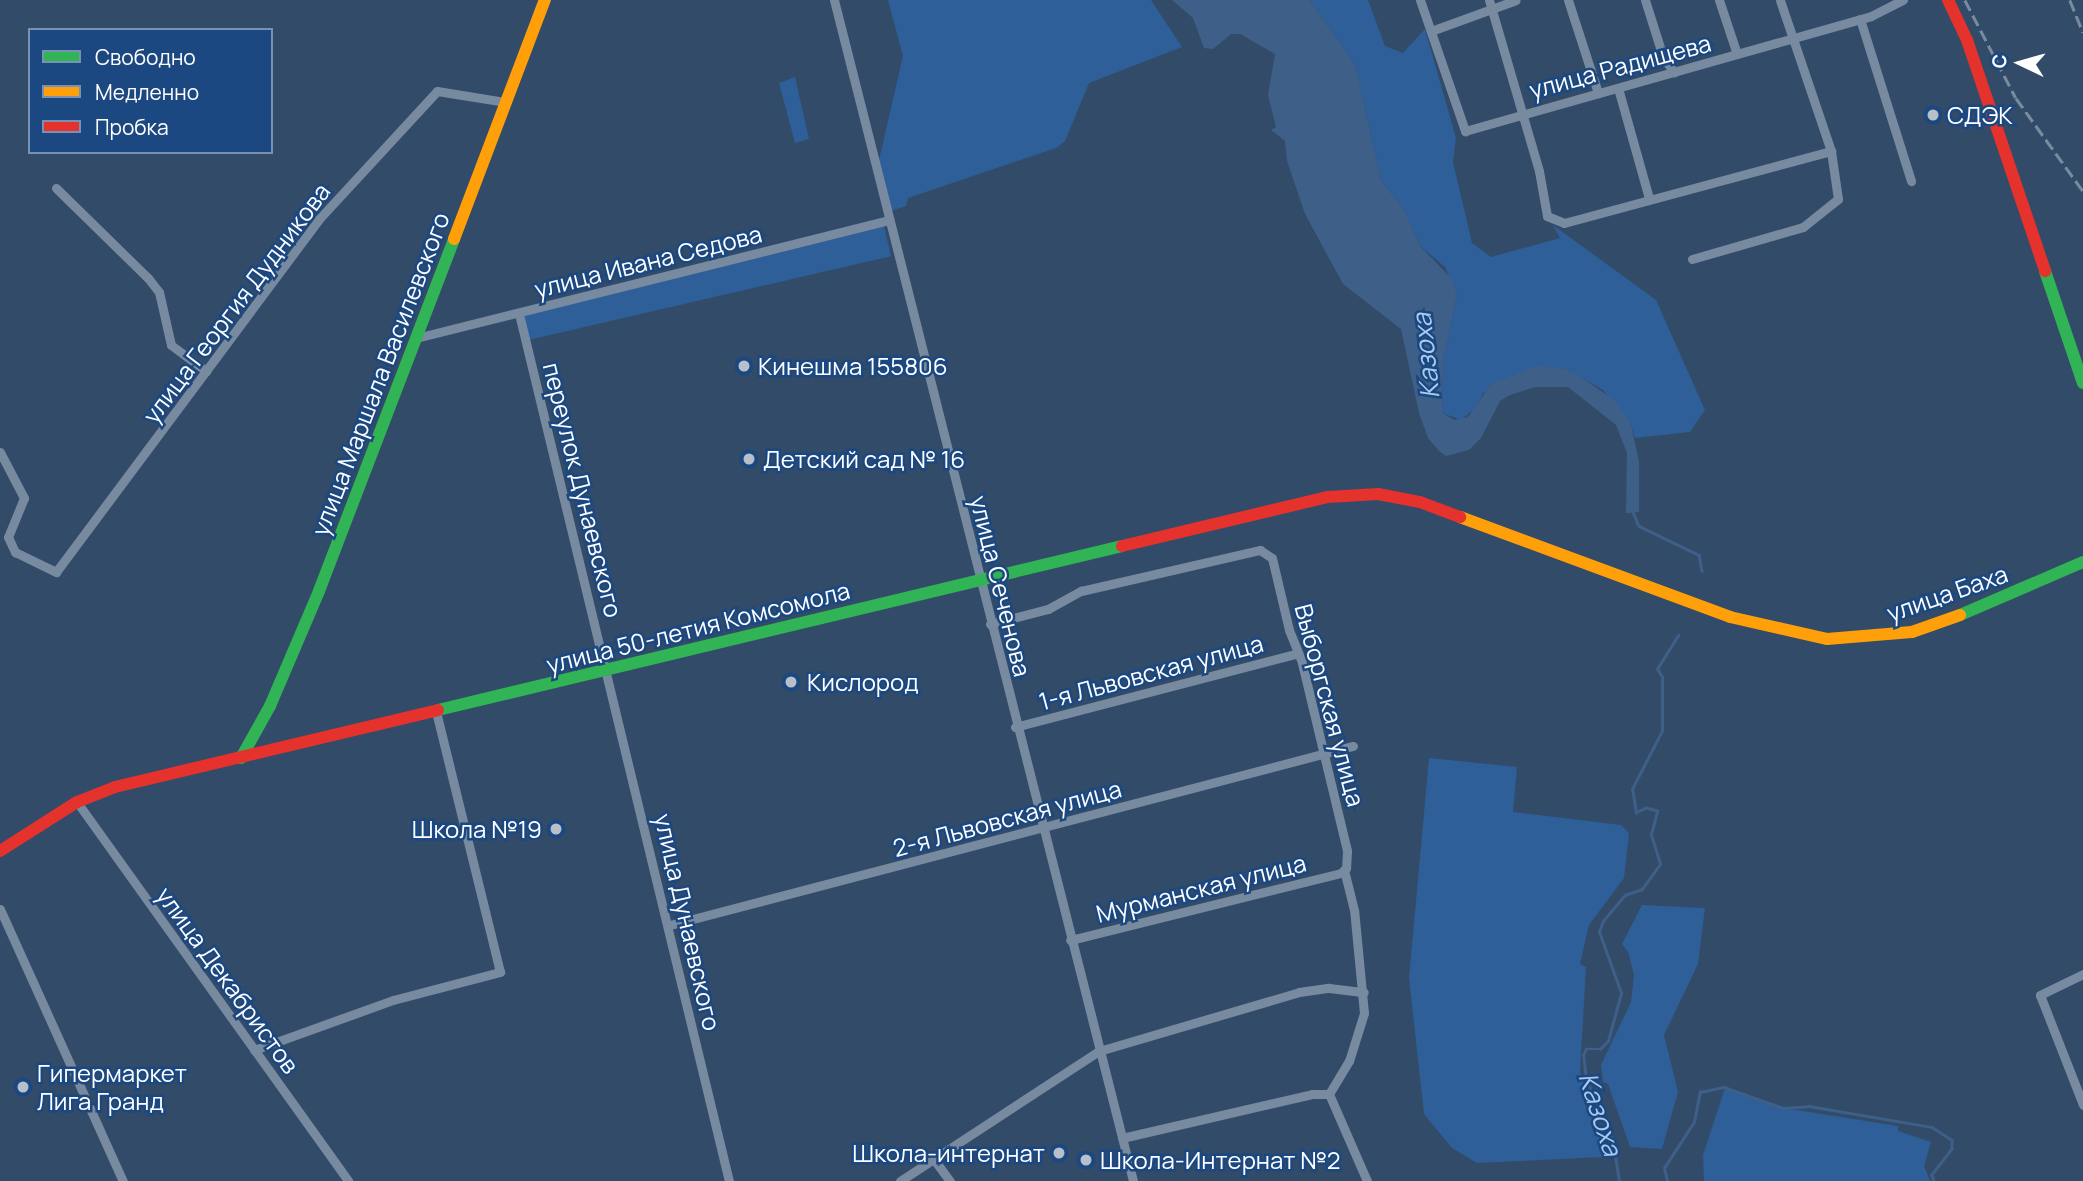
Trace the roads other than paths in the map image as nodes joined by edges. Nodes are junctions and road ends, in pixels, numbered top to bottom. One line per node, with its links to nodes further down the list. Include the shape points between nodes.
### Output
1 (545, 0): 19 (main road, улица Маршала Василевского)
2 (834, 0): 25 (street, улица Сеченова)
3 (1420, 0): 13 (street)
4 (1516, 0): 11 (street)
5 (1568, 0): 18 (street)
6 (1645, 0): 16 (street, via 1663,57)
7 (1719, 0): 15 (street)
8 (1780, 0): 14 (street)
9 (1903, 0): 12 (street, улица Радищева)
10 (1948, 0): 30 (main road, via 1967,40)
11 (1491, 4): 13 (street); 20 (street)
12 (1860, 19): 14 (street, улица Радищева); 22 (street)
13 (1432, 32): 20 (street, улица Радищева, via 1465,131)
14 (1790, 39): 15 (street, улица Радищева); 21 (street)
15 (1737, 54): 16 (street, улица Радищева)
16 (1674, 72): 17 (street, улица Радищева)
17 (1618, 88): 18 (street, улица Радищева); 24 (street)
18 (1598, 93): 20 (street, улица Радищева)
19 (506, 102): 28 (main road, улица Маршала Василевского); 29 (street, улица Георгия Дудникова, via 437,91 319,219)
20 (1523, 112): 24 (street, via 1546,216 1563,223)
21 (1831, 151): 24 (street); 26 (street, via 1838,199 1803,227)
22 (1911, 181)
23 (56, 188): 29 (street, via 148,278 159,292 172,345)
24 (1649, 198)
25 (890, 220): 28 (street, улица Ивана Седова); 33 (street, улица Сеченова)
26 (1692, 259)
27 (520, 318): 37 (street, переулок Дунаевского)
28 (416, 338): 42 (main road, улица Маршала Василевского, via 296,648)
29 (206, 371): 31 (street, улица Георгия Дудникова, via 52,573 15,552 8,537 24,498)
30 (2083, 383)
31 (0, 452)
32 (2083, 562): 34 (main road, улица Баха, via 1948,621 1881,638 1801,635)
33 (978, 579): 34 (main road, улица 50-летия Комсомола, via 1328,497 1378,494 1420,502); 35 (street, улица Сеченова); 37 (main road, улица 50-летия Комсомола)
34 (1684, 600)
35 (990, 624): 36 (street, Выборгская улица, via 1048,609 1081,591 1245,552 1267,551); 39 (street, улица Сеченова)
36 (1296, 654): 39 (street, 1-я Львовская улица); 41 (street, Выборгская улица)
37 (609, 671): 38 (main road, улица 50-летия Комсомола); 48 (street, улица Дунаевского)
38 (436, 712): 42 (main road, улица 50-летия Комсомола); 52 (street, via 500,972 393,1000)
39 (1015, 727): 44 (street, улица Сеченова)
40 (1353, 746): 41 (street, 2-я Львовская улица)
41 (1326, 755): 44 (street, 2-я Львовская улица); 46 (street, Выборгская улица, via 1347,851)
42 (241, 758): 43 (main road, улица 50-летия Комсомола, via 115,787)
43 (77, 802): 45 (main road, улица 50-летия Комсомола); 52 (street, улица Декабристов)
44 (1042, 829): 48 (street, 2-я Львовская улица); 49 (street, улица Сеченова)
45 (0, 851)
46 (1342, 872): 49 (street, Мурманская улица); 51 (street, Выборгская улица)
47 (0, 909): 58 (street)
48 (670, 925): 60 (street, улица Дунаевского)
49 (1070, 940): 53 (street, улица Сеченова)
50 (2083, 974): 55 (street, via 2040,995)
51 (1364, 992): 53 (street, via 1329,988 1299,992); 54 (street, Выборгская улица, via 1356,1043)
52 (254, 1050): 59 (street, улица Декабристов)
53 (1099, 1051): 56 (street, улица Сеченова); 57 (street)
54 (1329, 1094): 56 (street, via 1312,1094); 64 (street)
55 (2083, 1105)
56 (1122, 1138): 63 (street, улица Сеченова)
57 (933, 1158): 61 (street); 62 (street)
58 (123, 1181)
59 (348, 1181)
60 (729, 1181)
61 (900, 1181)
62 (950, 1181)
63 (1133, 1181)
64 (1367, 1181)

